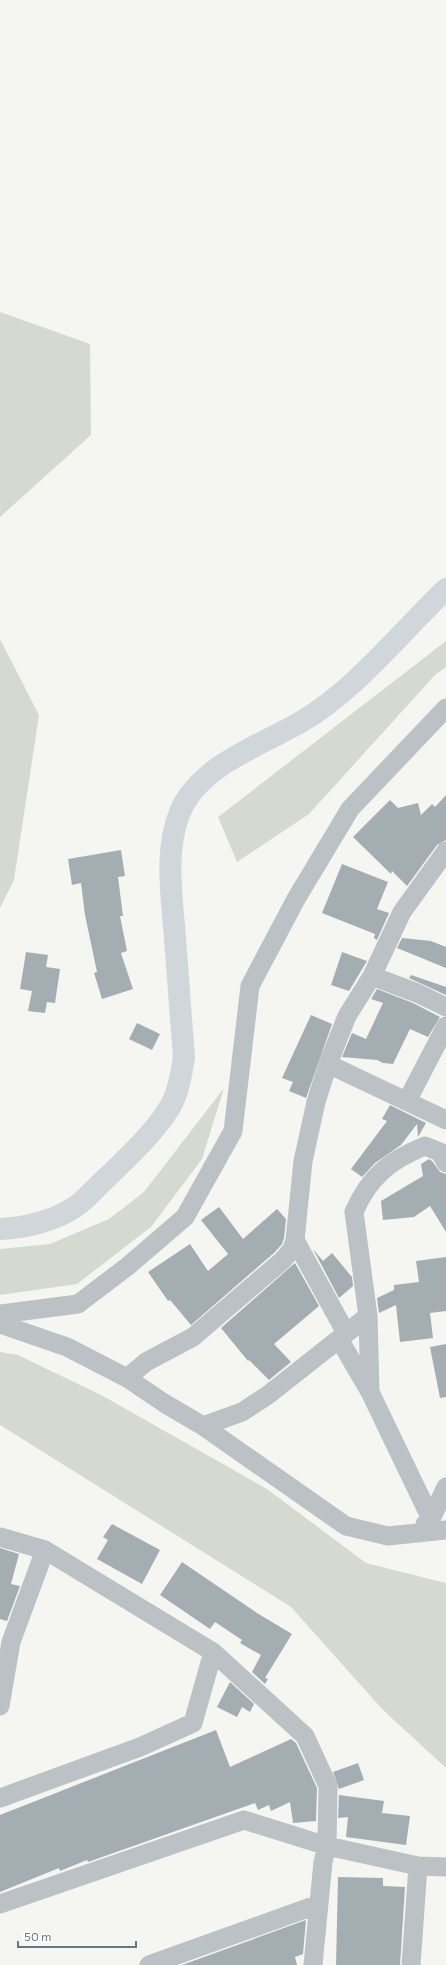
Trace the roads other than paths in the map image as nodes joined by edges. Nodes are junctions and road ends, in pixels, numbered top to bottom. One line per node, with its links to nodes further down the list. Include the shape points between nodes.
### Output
1 (441, 596): 11 (main road, via 332,702 299,723 230,759 194,789 180,811 173,837 171,877 184,1058 181,1081 171,1105 120,1165 76,1207 43,1222)
2 (446, 708): 13 (street, via 350,809 296,900 250,986 233,1131 185,1217 128,1266 78,1304)
3 (446, 851): 4 (street, via 402,912)
4 (372, 976): 5 (street); 7 (street, via 348,1016)
5 (446, 1007)
6 (446, 1026): 8 (street)
7 (328, 1064): 8 (street); 12 (street, via 316,1102 303,1161)
8 (407, 1101): 9 (street)
9 (446, 1120)
10 (446, 1163): 14 (street, via 440,1152 425,1146 409,1152 381,1170 361,1196 354,1212)
11 (0, 1229)
12 (295, 1240): 16 (street); 17 (street, via 292,1249 283,1260 193,1337 146,1362)
13 (0, 1314)
14 (368, 1316): 16 (street); 18 (street)
15 (0, 1324): 17 (street, via 67,1348)
16 (342, 1336): 18 (street); 19 (street, via 248,1408 227,1419)
17 (127, 1378): 19 (street)
18 (370, 1392): 21 (street)
19 (203, 1426): 23 (street, via 346,1526 388,1536)
20 (446, 1487): 21 (street)
21 (430, 1519): 23 (street)
22 (446, 1530): 23 (street)
23 (415, 1533)
24 (0, 1537): 25 (street)
25 (45, 1550): 26 (street); 27 (street)
26 (5, 1641): 28 (street)
27 (213, 1652): 29 (street, via 193,1723 140,1747); 30 (street, via 305,1736 328,1786)
28 (0, 1706)
29 (0, 1798)
30 (327, 1846): 31 (street); 33 (street, via 244,1820); 34 (street)
31 (418, 1866): 32 (street); 37 (street)
32 (446, 1867)
33 (0, 1904)
34 (319, 1904): 35 (street); 36 (street)
35 (149, 1965)
36 (313, 1965)
37 (411, 1965)

